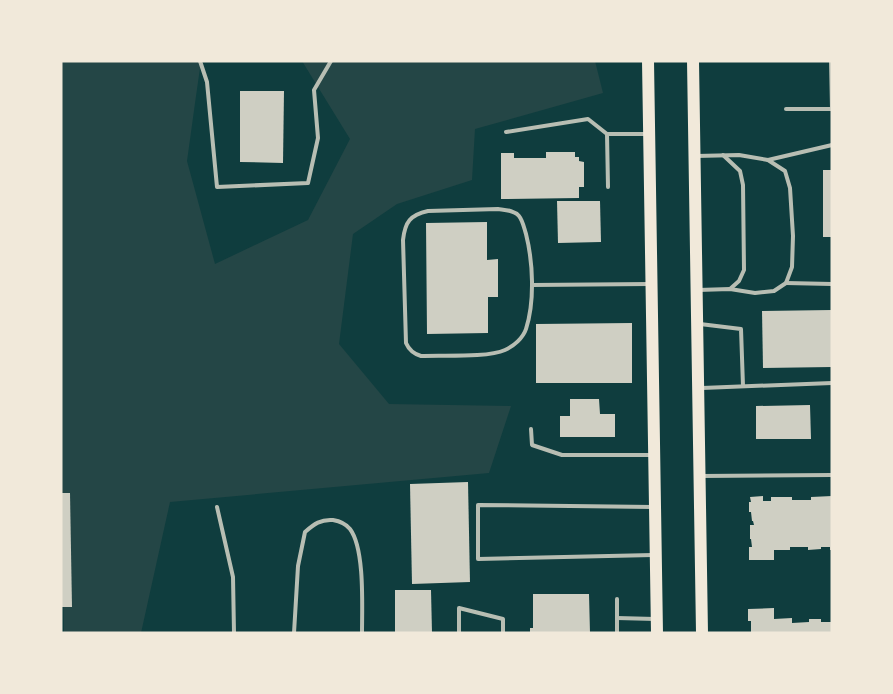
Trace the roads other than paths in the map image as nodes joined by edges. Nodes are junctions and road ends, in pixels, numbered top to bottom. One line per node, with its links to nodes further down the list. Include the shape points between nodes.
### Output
1 (200, 61): 2 (lane, via 207,82 217,187 308,183 318,138 314,90)
2 (332, 61)
3 (648, 61): 10 (main road)
4 (693, 61): 13 (main road)
5 (831, 61): 7 (lane)
6 (786, 109): 7 (lane)
7 (832, 109)
8 (506, 132): 9 (lane, via 588,119)
9 (607, 134): 10 (lane); 15 (lane)
10 (648, 134): 17 (main road)
11 (832, 145): 14 (lane)
12 (723, 155): 13 (lane); 14 (lane); 20 (lane, via 740,171 743,185 744,270)
13 (694, 156): 21 (main road)
14 (768, 160): 16 (lane, via 785,171 790,188 792,267)
15 (608, 187)
16 (786, 283): 18 (lane); 20 (lane, via 774,291 755,293)
17 (651, 284): 19 (lane); 27 (main road)
18 (832, 284)
19 (532, 285): 19 (lane, via 526,330 505,350 474,355 416,355 406,343 405,226 412,218 428,211 498,208 511,211 521,218 527,238)
20 (730, 289): 21 (lane)
21 (696, 290): 22 (main road)
22 (697, 324): 24 (lane, via 741,329); 25 (main road)
23 (832, 383): 24 (lane)
24 (743, 386): 25 (lane)
25 (698, 388): 29 (main road)
26 (531, 429): 27 (lane, via 532,445 562,455)
27 (654, 455): 31 (main road)
28 (832, 474): 29 (lane)
29 (699, 476): 43 (main road)
30 (217, 507): 36 (lane, via 233,577)
31 (655, 507): 32 (main road); 32 (lane, via 478,505 478,558)
32 (655, 555): 35 (main road)
33 (617, 599): 34 (lane)
34 (617, 618): 35 (lane); 41 (lane)
35 (657, 618): 42 (main road)
36 (234, 633)
37 (294, 633): 38 (lane, via 298,566 306,532 320,521 331,520 340,521 350,529 356,543 362,580)
38 (362, 633)
39 (459, 633): 40 (lane, via 459,608 503,619)
40 (503, 633)
41 (617, 633)
42 (657, 633)
43 (702, 633)

